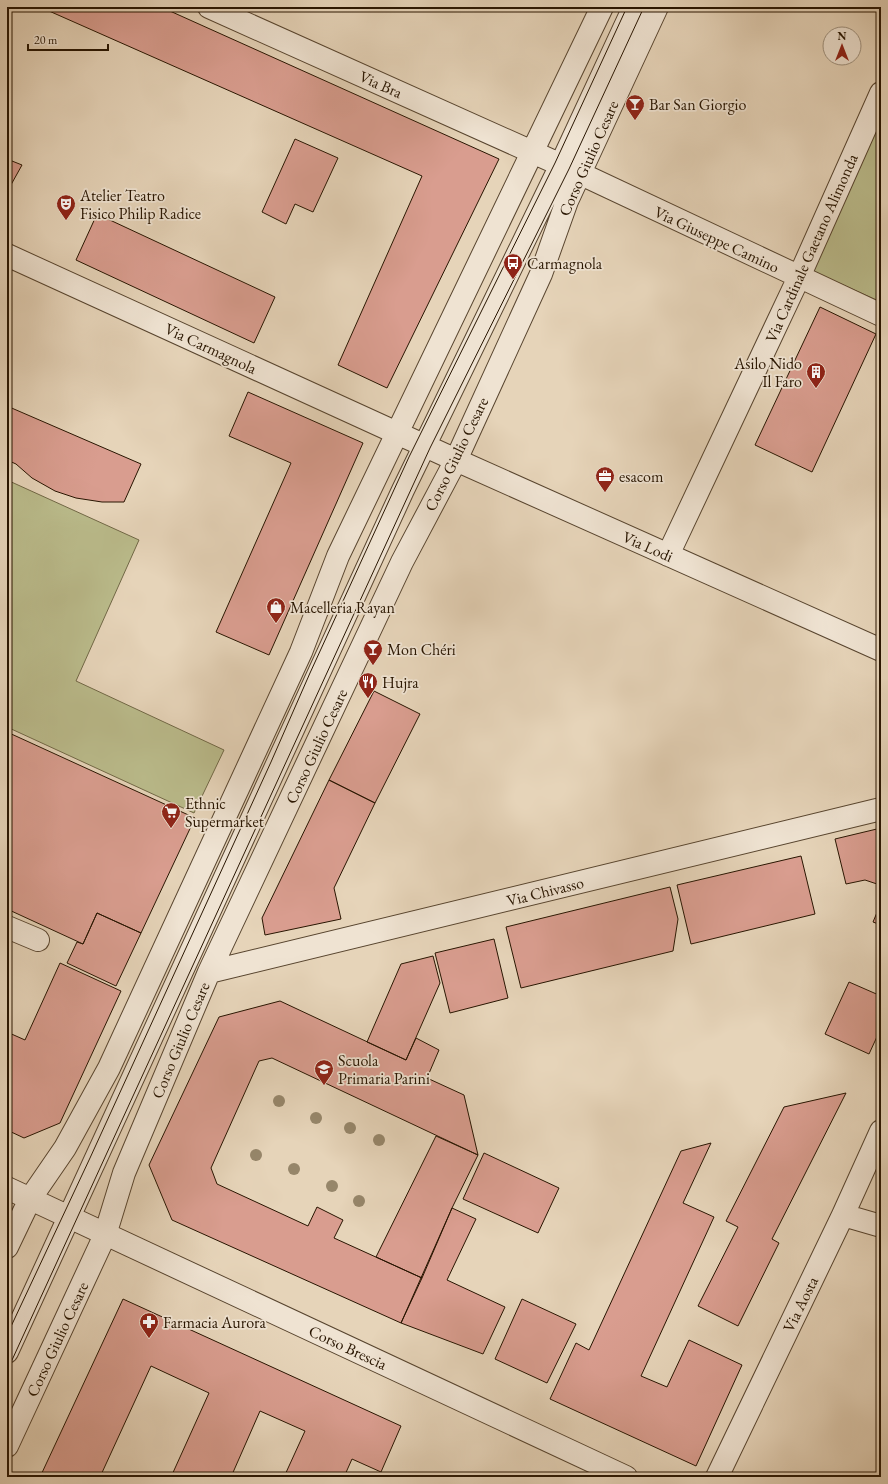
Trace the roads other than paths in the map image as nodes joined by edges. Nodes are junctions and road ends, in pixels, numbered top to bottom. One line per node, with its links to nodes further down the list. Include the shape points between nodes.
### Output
1 (209, 7): 6 (street, Via Bra)
2 (602, 7): 6 (street, Corso Giulio Cesare)
3 (634, 7): 7 (street, Corso Giulio Cesare)
4 (656, 7): 7 (street, Corso Giulio Cesare)
5 (881, 93): 9 (street, Via Cardinale Gaetano Alimonda)
6 (532, 152): 7 (street, Via Bra); 11 (street, Corso Giulio Cesare)
7 (565, 167): 9 (street, Via Giuseppe Camino); 11 (street, Corso Giulio Cesare); 12 (street, Corso Giulio Cesare, via 564,208 541,274)
8 (7, 255): 11 (street, Via Carmagnola)
9 (799, 277): 10 (street, Via Giuseppe Camino); 13 (street, Via Cardinale Gaetano Alimonda)
10 (881, 315)
11 (412, 440): 12 (street, Via Lodi); 21 (street, Corso Giulio Cesare, via 338,556 301,652 109,1068 65,1148); 23 (street, Corso Giulio Cesare, via 273,773)
12 (456, 460): 13 (street, Via Lodi); 18 (street, Corso Giulio Cesare, via 402,562)
13 (668, 555): 14 (street, Via Lodi)
14 (881, 650)
15 (881, 809): 18 (street, Via Chivasso)
16 (7, 927): 17 (street)
17 (38, 940)
18 (209, 972): 25 (street, Corso Giulio Cesare, via 124,1173)
19 (881, 1131): 22 (street, Via Aosta)
20 (7, 1188): 21 (street, Corso Brescia)
21 (30, 1199): 23 (street, Corso Brescia); 26 (street, Corso Giulio Cesare)
22 (843, 1216): 24 (street); 30 (street, Via Aosta)
23 (70, 1218): 25 (street, Corso Brescia); 27 (street, Corso Giulio Cesare)
24 (881, 1226)
25 (105, 1235): 28 (street, Corso Giulio Cesare); 29 (street, Corso Brescia)
26 (7, 1247)
27 (7, 1352)
28 (7, 1446)
29 (626, 1477)
30 (717, 1477)

